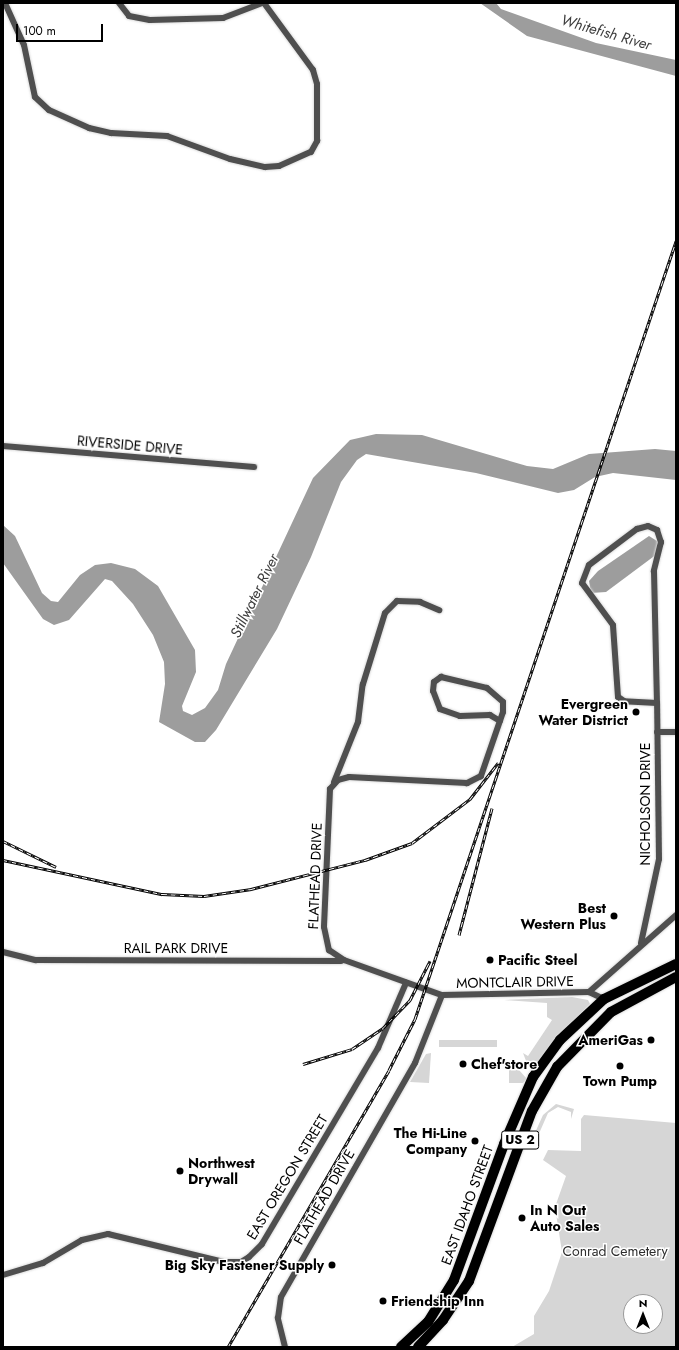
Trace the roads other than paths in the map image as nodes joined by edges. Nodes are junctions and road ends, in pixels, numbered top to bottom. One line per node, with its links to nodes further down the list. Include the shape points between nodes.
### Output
1 (5, 3): 3 (street, via 24,44 35,97 67,121 111,133 167,136 230,159 265,167 279,166 311,152 317,141 317,84 305,58)
2 (119, 3): 3 (street, via 134,18 178,20 234,16)
3 (263, 3)
4 (3, 446): 5 (street, RIVERSIDE DRIVE)
5 (254, 467)
6 (439, 610): 11 (street, via 425,603 397,601 385,613 363,684 358,722)
7 (657, 703): 7 (street, NICHOLSON DRIVE, via 655,567 662,542 657,530 645,526 589,565 582,584 613,625 618,697 624,701); 9 (street, NICHOLSON DRIVE)
8 (500, 721): 8 (street, via 503,702 497,693 450,678 441,677 434,682 434,701 447,714 490,715); 11 (street, via 481,776 476,780 349,777 338,780)
9 (657, 732): 10 (street); 13 (street, NICHOLSON DRIVE, via 659,859 650,912)
10 (676, 732)
11 (330, 789): 15 (street, FLATHEAD DRIVE, via 324,938 329,950)
12 (676, 915): 13 (street, MONTCLAIR DRIVE)
13 (637, 949): 19 (street, MONTCLAIR DRIVE)
14 (3, 952): 15 (street, RAIL PARK DRIVE, via 49,960 322,959)
15 (350, 962): 18 (street, FLATHEAD DRIVE)
16 (676, 964): 21 (highway, EAST IDAHO STREET / US 2)
17 (676, 977): 25 (highway, EAST IDAHO STREET / US 2, via 612,1012 589,1031 557,1067 528,1120 469,1281 443,1320)
18 (406, 983): 20 (street, FLATHEAD DRIVE); 22 (street, EAST OREGON STREET, via 378,1048 262,1244 249,1257 241,1262 224,1262 108,1234 82,1240 43,1263)
19 (589, 992): 20 (street, MONTCLAIR DRIVE); 21 (street, MONTCLAIR DRIVE)
20 (442, 995): 23 (street, FLATHEAD DRIVE, via 415,1063 281,1297 278,1318)
21 (604, 999): 24 (highway, EAST IDAHO STREET / US 2, via 560,1040 533,1077 504,1144 461,1266 428,1322)
22 (3, 1275)
23 (285, 1347)
24 (401, 1347)
25 (418, 1347)

